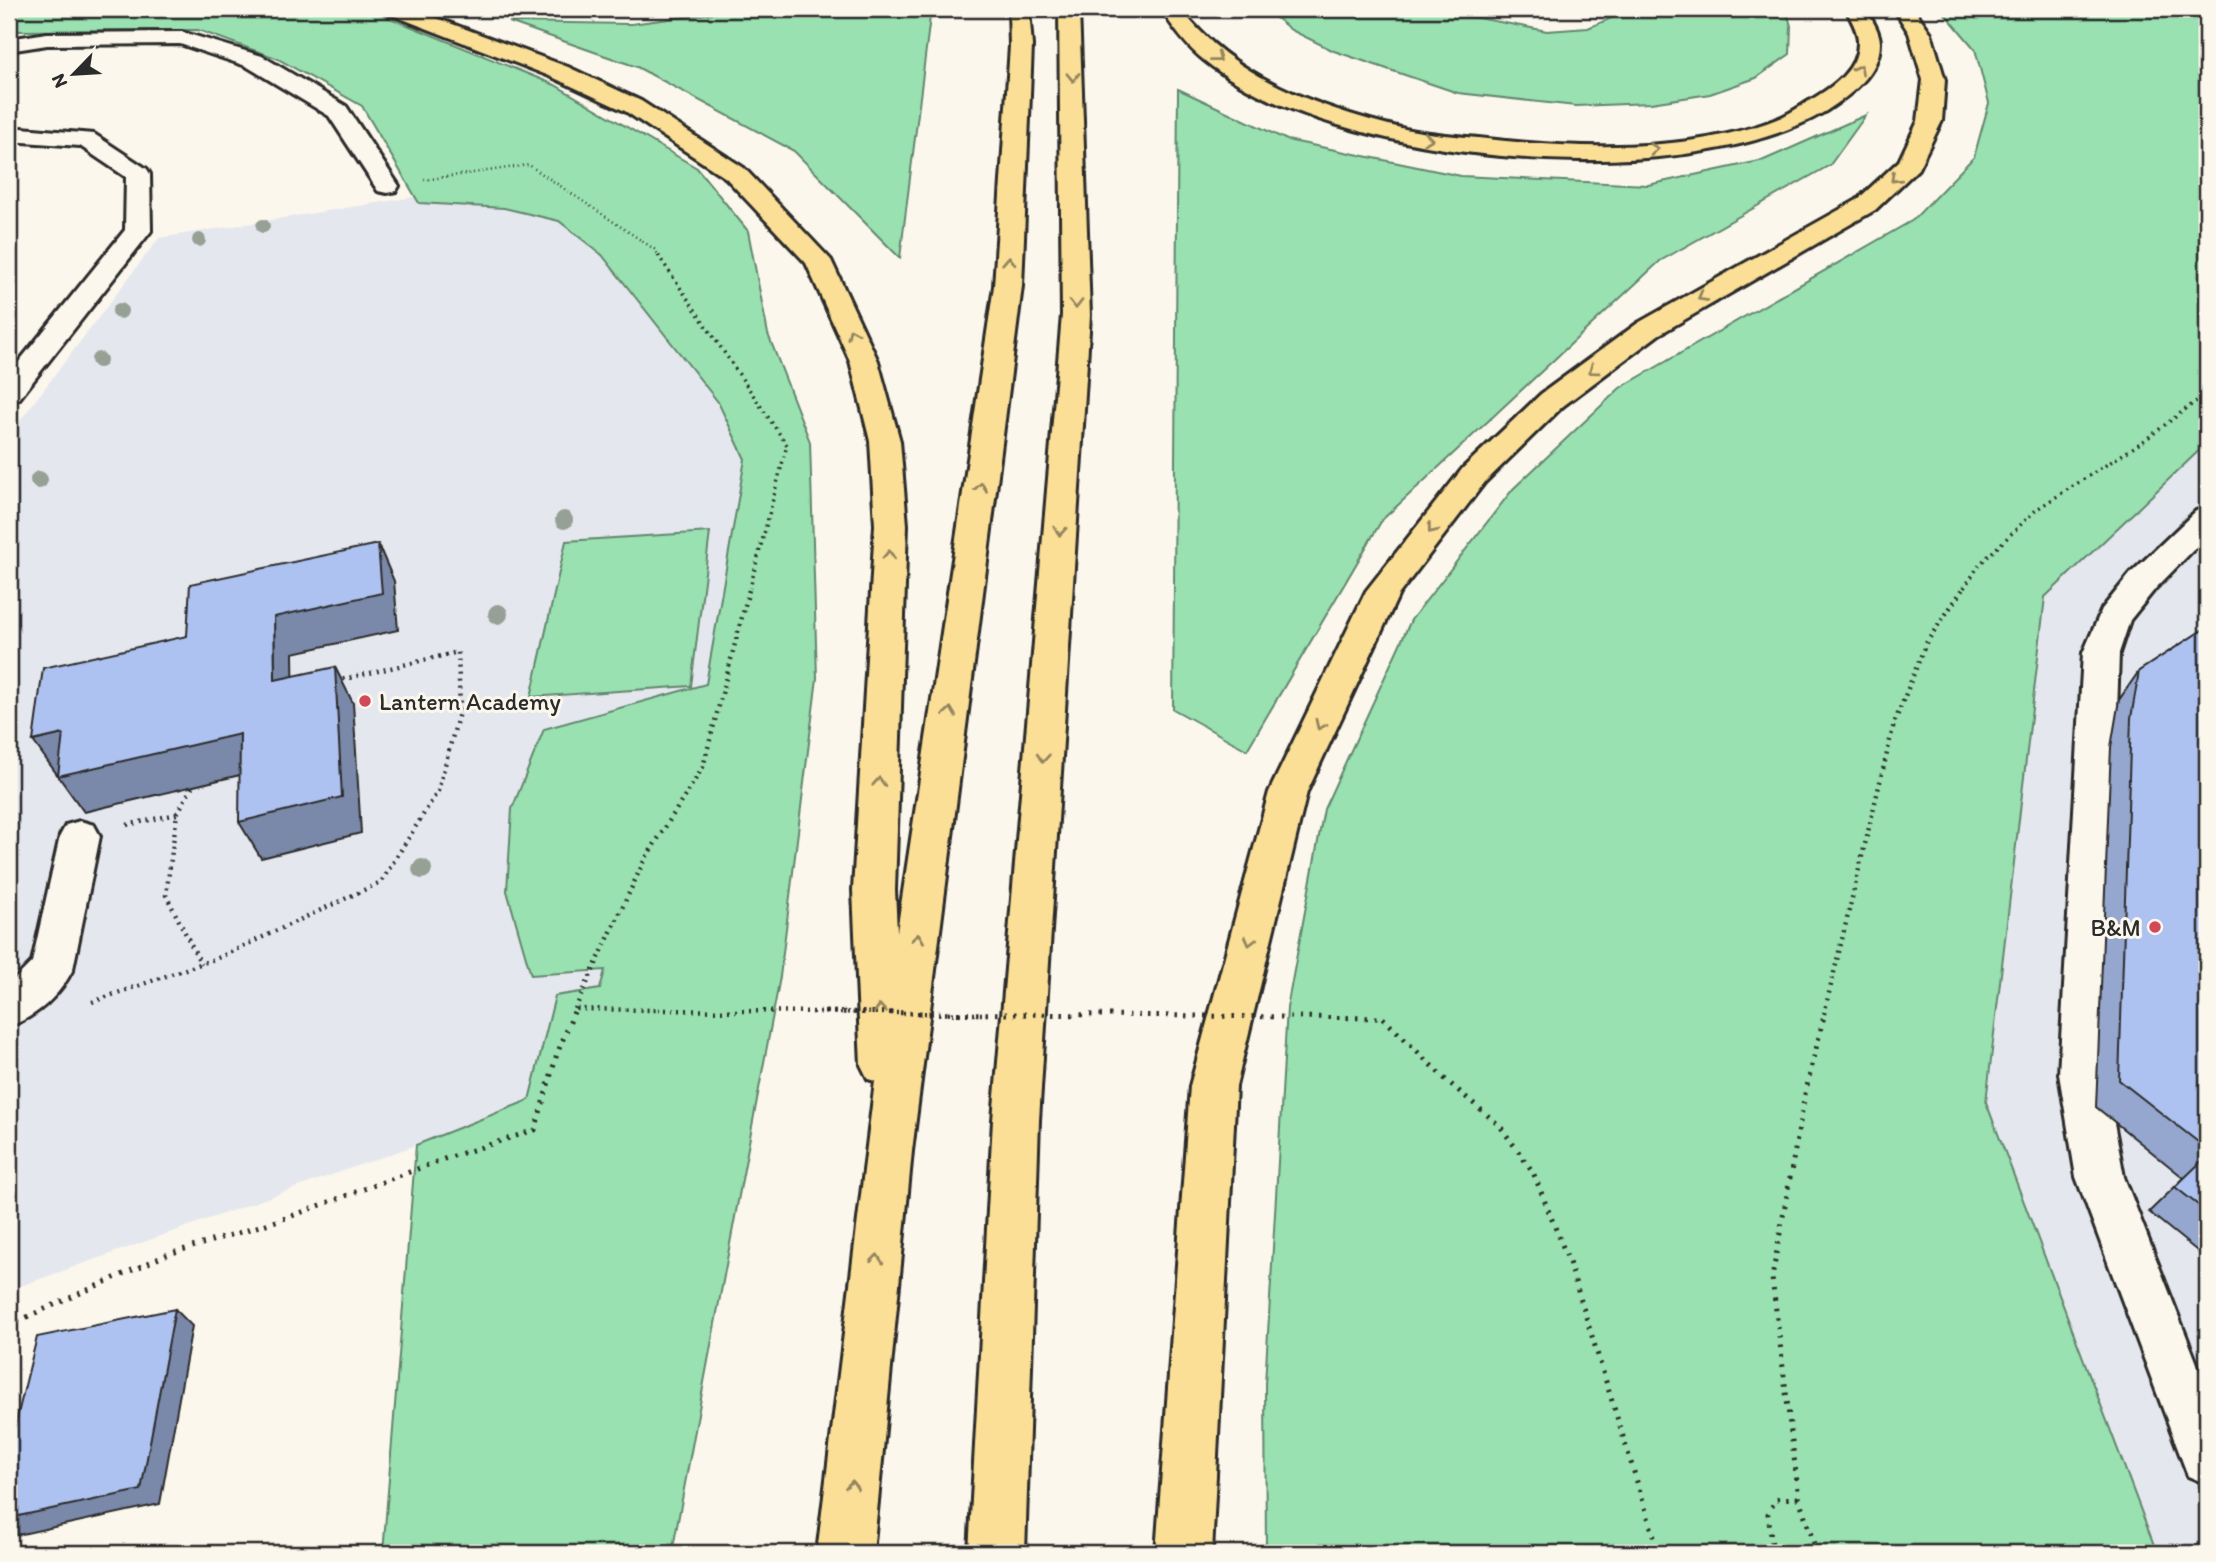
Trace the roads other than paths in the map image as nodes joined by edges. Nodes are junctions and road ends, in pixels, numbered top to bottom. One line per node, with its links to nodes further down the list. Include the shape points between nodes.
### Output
1 (394, 9): 14 (highway, one-way to 1, via 874,890 891,525 885,441 864,361 818,260 735,173 633,106 560,72)
2 (1018, 9): 14 (highway, one-way to 2, via 1008,286 1021,46)
3 (1069, 9): 17 (highway, one-way to 17, via 1076,315 1016,1120)
4 (1171, 9): 5 (highway, one-way to 5, via 1195,40 1223,63 1280,95 1338,118 1405,136 1497,148 1615,152 1732,138 1786,123 1839,93 1861,70 1869,43)
5 (1856, 9)
6 (1904, 9): 18 (highway, one-way to 18, via 1920,33 1934,80 1930,121 1909,164 1866,205 1648,329 1552,400 1474,475 1384,591 1288,792 1213,1086)
7 (9, 45): 9 (street, via 47,39 182,38 254,61 338,111)
8 (9, 134): 10 (street, via 86,138 138,174 138,231)
9 (387, 186)
10 (9, 393)
11 (2207, 518): 15 (street, via 2143,581 2114,617 2101,653 2082,1074 2100,1177)
12 (80, 836): 13 (street, via 52,969)
13 (9, 1008)
14 (888, 1151): 16 (highway, one-way to 14)
15 (2207, 1457)
16 (845, 1553)
17 (997, 1553)
18 (1184, 1553)

